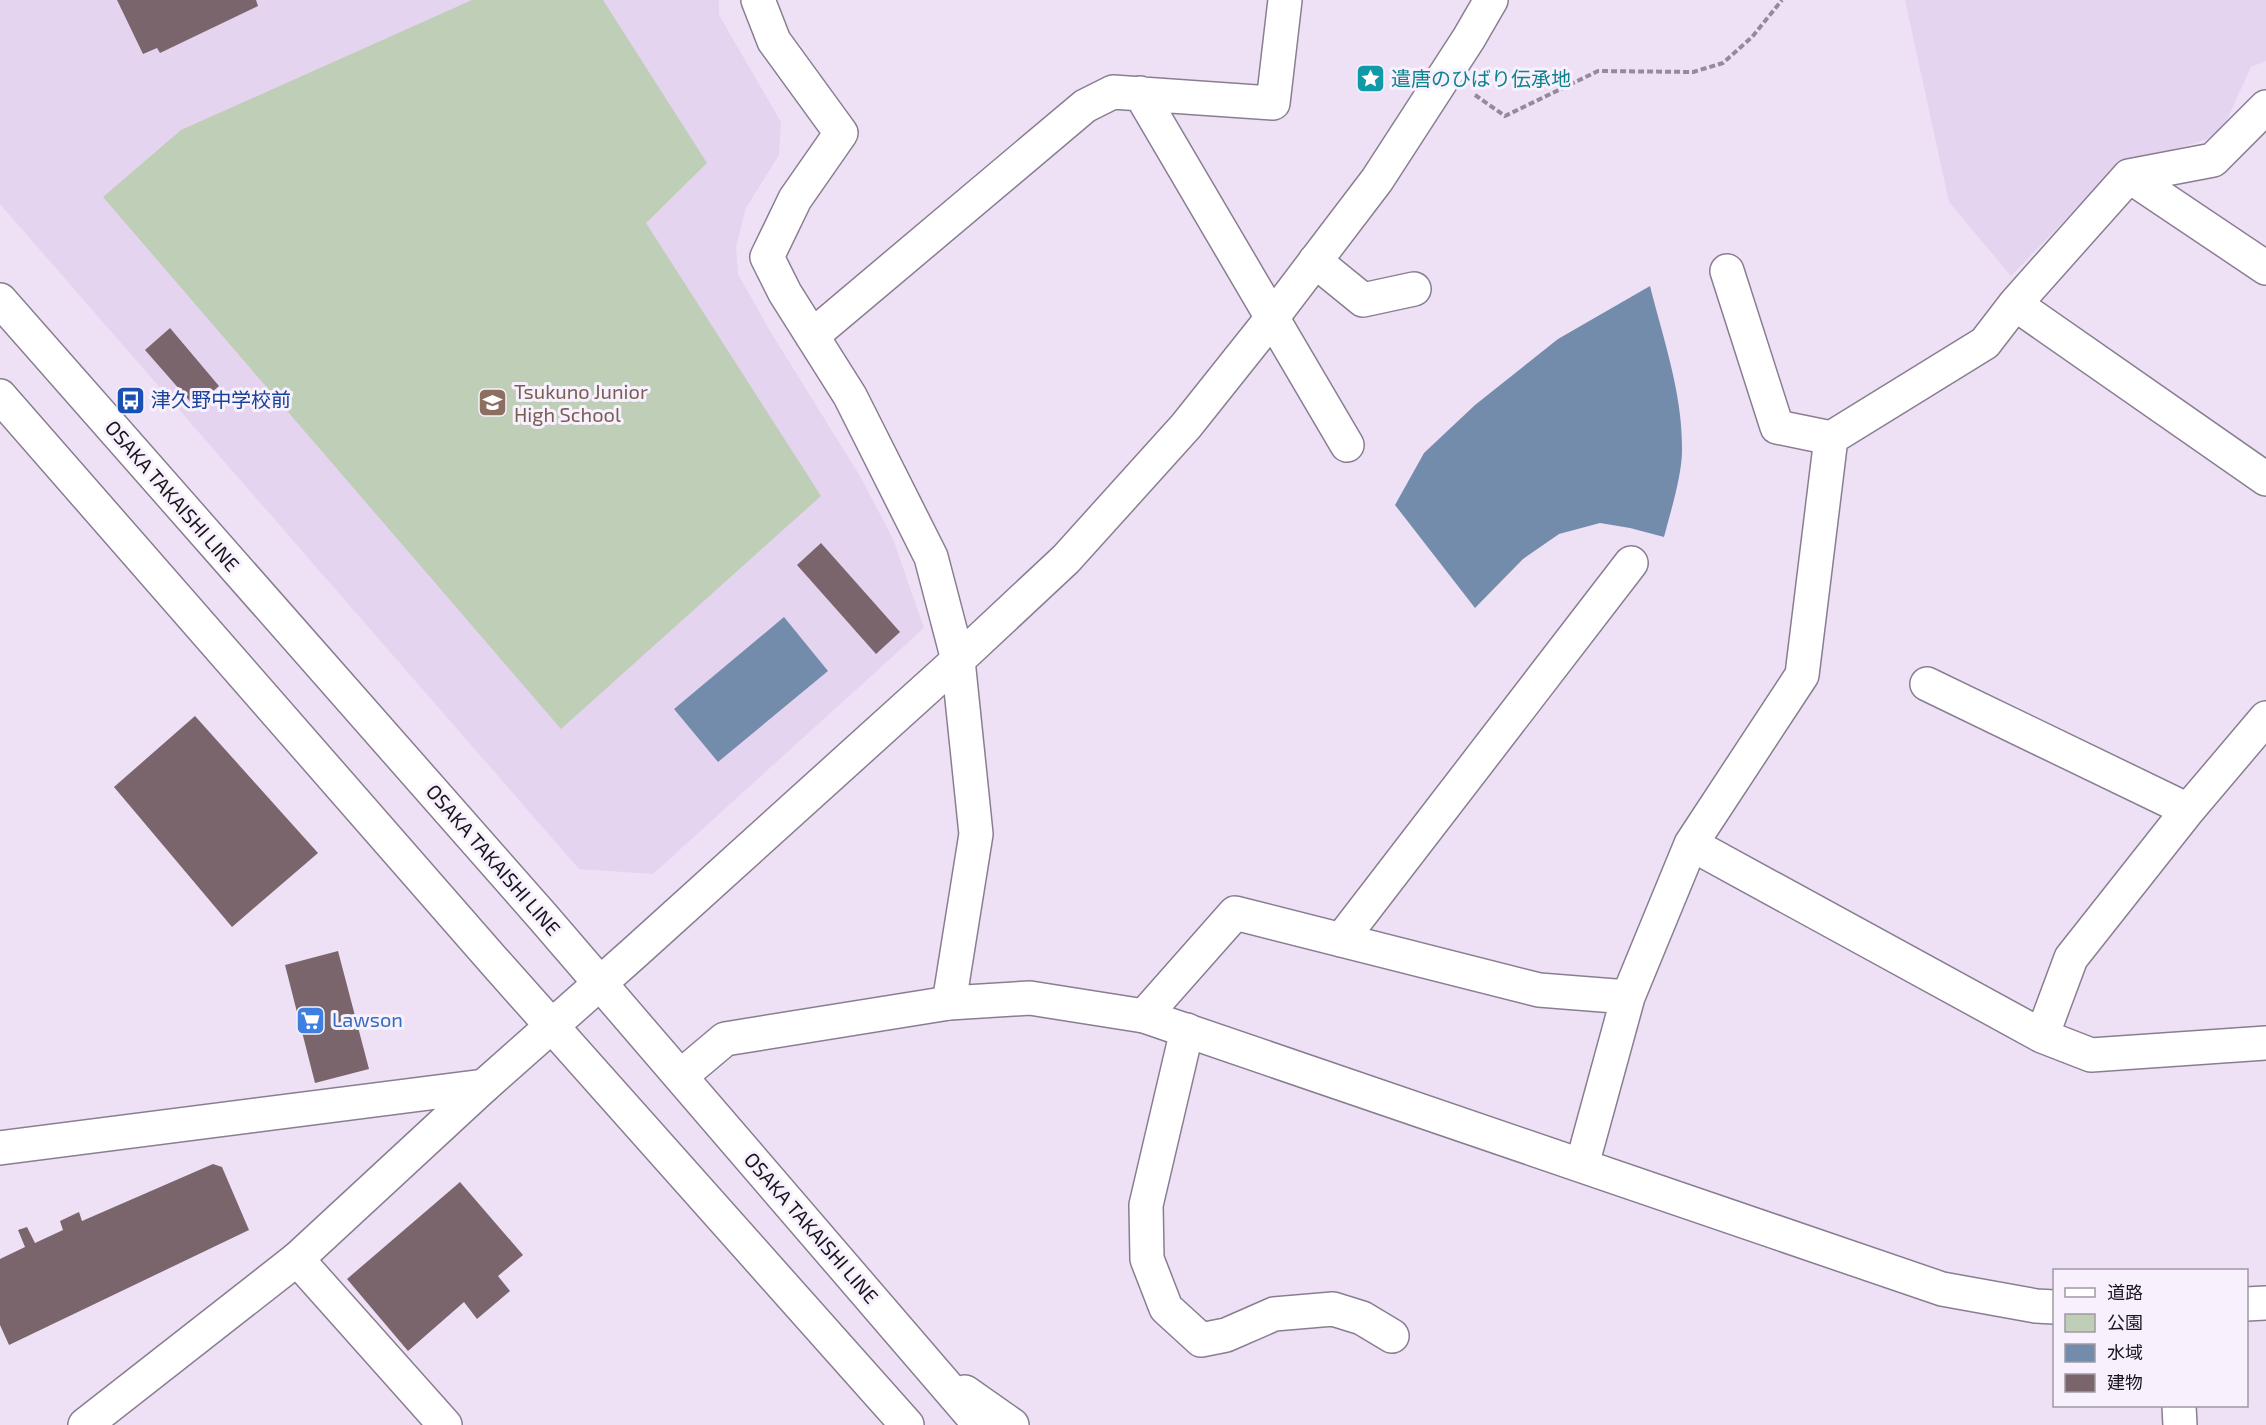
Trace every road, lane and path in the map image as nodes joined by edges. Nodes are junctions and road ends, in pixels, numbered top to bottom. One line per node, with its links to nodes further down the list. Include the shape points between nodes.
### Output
1 (1285, 0): 6 (street, via 1273,103)
2 (1491, 0): 5 (street)
3 (1782, 0): 5 (path, via 1752,37 1723,63 1693,72 1598,71 1505,116)
4 (763, 2): 16 (street, via 774,41 841,133 795,199 767,256)
5 (1445, 74): 9 (street, via 1377,180)
6 (1140, 93): 15 (street); 16 (street, via 1113,92 1085,106)
7 (2266, 107): 8 (street, via 2213,160)
8 (2129, 176): 10 (street); 14 (street)
9 (1315, 261): 12 (street, via 1363,300); 15 (street)
10 (2266, 268)
11 (1727, 271): 18 (street, via 1777,427)
12 (1414, 289)
13 (0, 300): 28 (street, OSAKA TAKAISHI LINE)
14 (2015, 304): 18 (street, via 1985,343); 20 (street)
15 (1272, 318): 19 (street); 22 (street, via 1186,426 1066,559)
16 (812, 336): 22 (street, via 850,396 931,557)
17 (0, 396): 32 (street)
18 (1831, 438): 26 (street, via 1802,675)
19 (1347, 445)
20 (2266, 479)
21 (1631, 563): 27 (street)
22 (958, 660): 28 (street); 30 (street, via 976,834)
23 (1928, 684): 25 (street)
24 (2266, 718): 25 (street)
25 (2188, 810): 34 (street, via 2071,958)
26 (1690, 844): 29 (street); 34 (street)
27 (1341, 940): 29 (street, via 1539,990); 31 (street, via 1235,913)
28 (601, 984): 32 (street); 36 (street, OSAKA TAKAISHI LINE)
29 (1628, 998): 39 (street)
30 (949, 1003): 31 (street, via 1030,998); 36 (street, via 725,1039)
31 (1144, 1016): 33 (street)
32 (552, 1026): 37 (street); 47 (street)
33 (1187, 1030): 39 (street); 44 (street, via 1146,1205 1147,1259 1166,1308 1201,1340 1226,1335 1274,1314 1334,1309 1362,1318)
34 (2042, 1036): 35 (street, via 2091,1055)
35 (2266, 1043)
36 (681, 1076): 45 (street, OSAKA TAKAISHI LINE)
37 (484, 1086): 38 (street); 40 (street)
38 (0, 1148)
39 (1582, 1166): 43 (street, via 1942,1288)
40 (297, 1259): 48 (street); 49 (street)
41 (2266, 1303): 42 (street)
42 (2248, 1304)
43 (2053, 1306)
44 (1392, 1336)
45 (930, 1366): 51 (street, OSAKA TAKAISHI LINE); 52 (street)
46 (2179, 1407): 53 (street)
47 (888, 1412): 50 (street)
48 (85, 1425)
49 (445, 1425)
50 (907, 1425)
51 (980, 1425)
52 (1012, 1425)
53 (2180, 1425)

